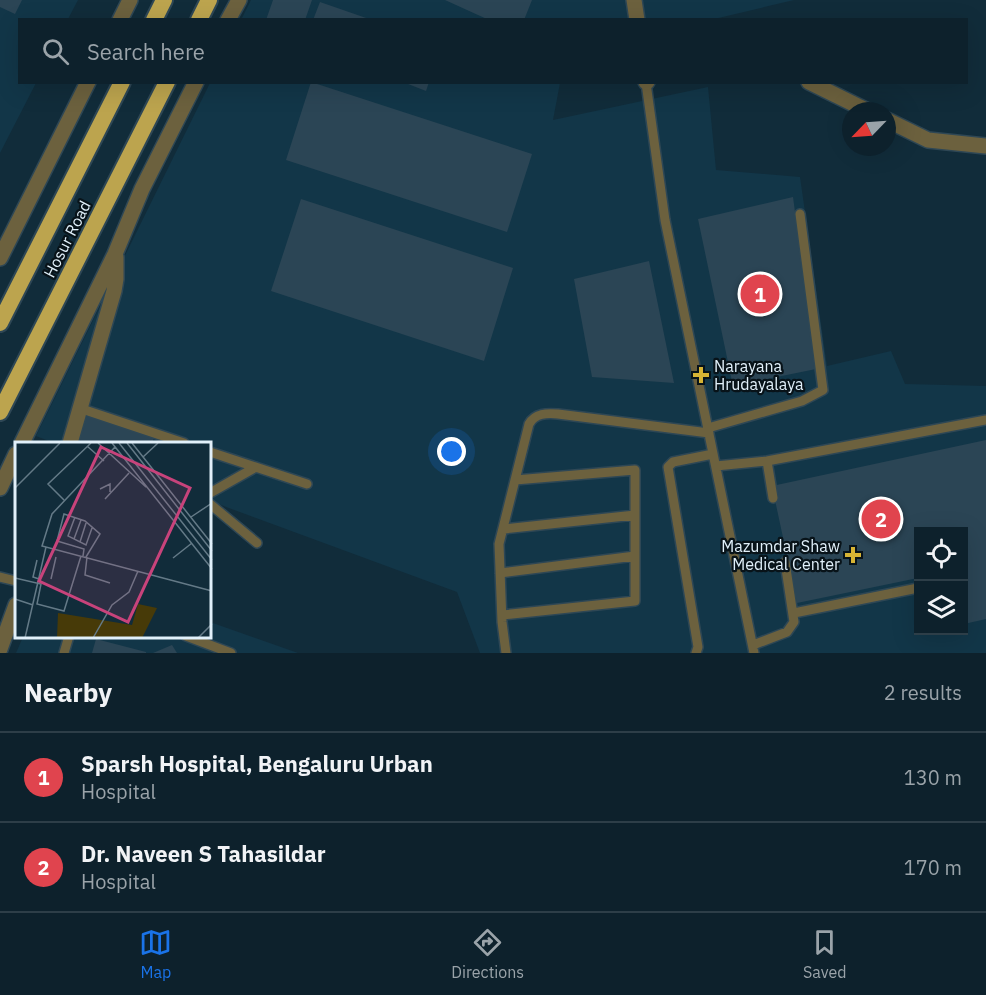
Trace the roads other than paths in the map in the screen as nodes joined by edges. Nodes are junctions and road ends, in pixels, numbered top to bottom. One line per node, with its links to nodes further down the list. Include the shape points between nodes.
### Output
1 (130, 0): 6 (street)
2 (164, 0): 7 (highway)
3 (209, 0): 8 (highway)
4 (239, 0): 9 (street)
5 (634, 0): 10 (street)
6 (121, 18)
7 (155, 18)
8 (200, 18)
9 (229, 18)
10 (637, 18)
11 (87, 84): 22 (street)
12 (121, 84): 23 (highway, Hosur Road)
13 (166, 84): 25 (highway, Hosur Road)
14 (194, 84): 21 (street)
15 (646, 84): 27 (lane, via 665,220)
16 (812, 84): 17 (street)
17 (849, 102)
18 (896, 124): 19 (street, via 928,140)
19 (986, 146)
20 (800, 214): 27 (lane, via 823,390 802,401)
21 (115, 254): 24 (street, via 114,291); 28 (street)
22 (0, 258)
23 (0, 322)
24 (82, 409): 29 (street); 30 (lane)
25 (0, 412)
26 (986, 420): 34 (lane)
27 (708, 430): 32 (lane); 37 (lane, via 542,414 529,424)
28 (22, 442)
29 (70, 442)
30 (181, 442)
31 (212, 453): 36 (lane)
32 (713, 454): 35 (lane); 62 (lane, via 672,462 668,468)
33 (15, 456): 39 (street)
34 (767, 461): 35 (lane); 41 (lane)
35 (716, 466): 58 (lane)
36 (256, 467): 38 (lane); 40 (lane)
37 (515, 480): 43 (lane, via 635,470); 44 (lane)
38 (307, 484)
39 (0, 488)
40 (212, 492)
41 (773, 498)
42 (212, 506): 45 (lane)
43 (635, 515): 44 (lane); 46 (lane)
44 (504, 529): 48 (lane, via 499,544)
45 (257, 543)
46 (635, 556): 48 (lane); 54 (lane, via 635,600)
47 (785, 562): 53 (lane)
48 (500, 573): 54 (lane)
49 (0, 577): 50 (lane)
50 (15, 581)
51 (914, 589): 53 (lane)
52 (15, 608): 57 (street)
53 (794, 613): 58 (lane, via 787,633)
54 (502, 615): 61 (lane)
55 (68, 638): 59 (lane)
56 (191, 638): 60 (lane)
57 (0, 649)
58 (753, 649)
59 (64, 653)
60 (231, 653)
61 (506, 653)
62 (696, 653)

